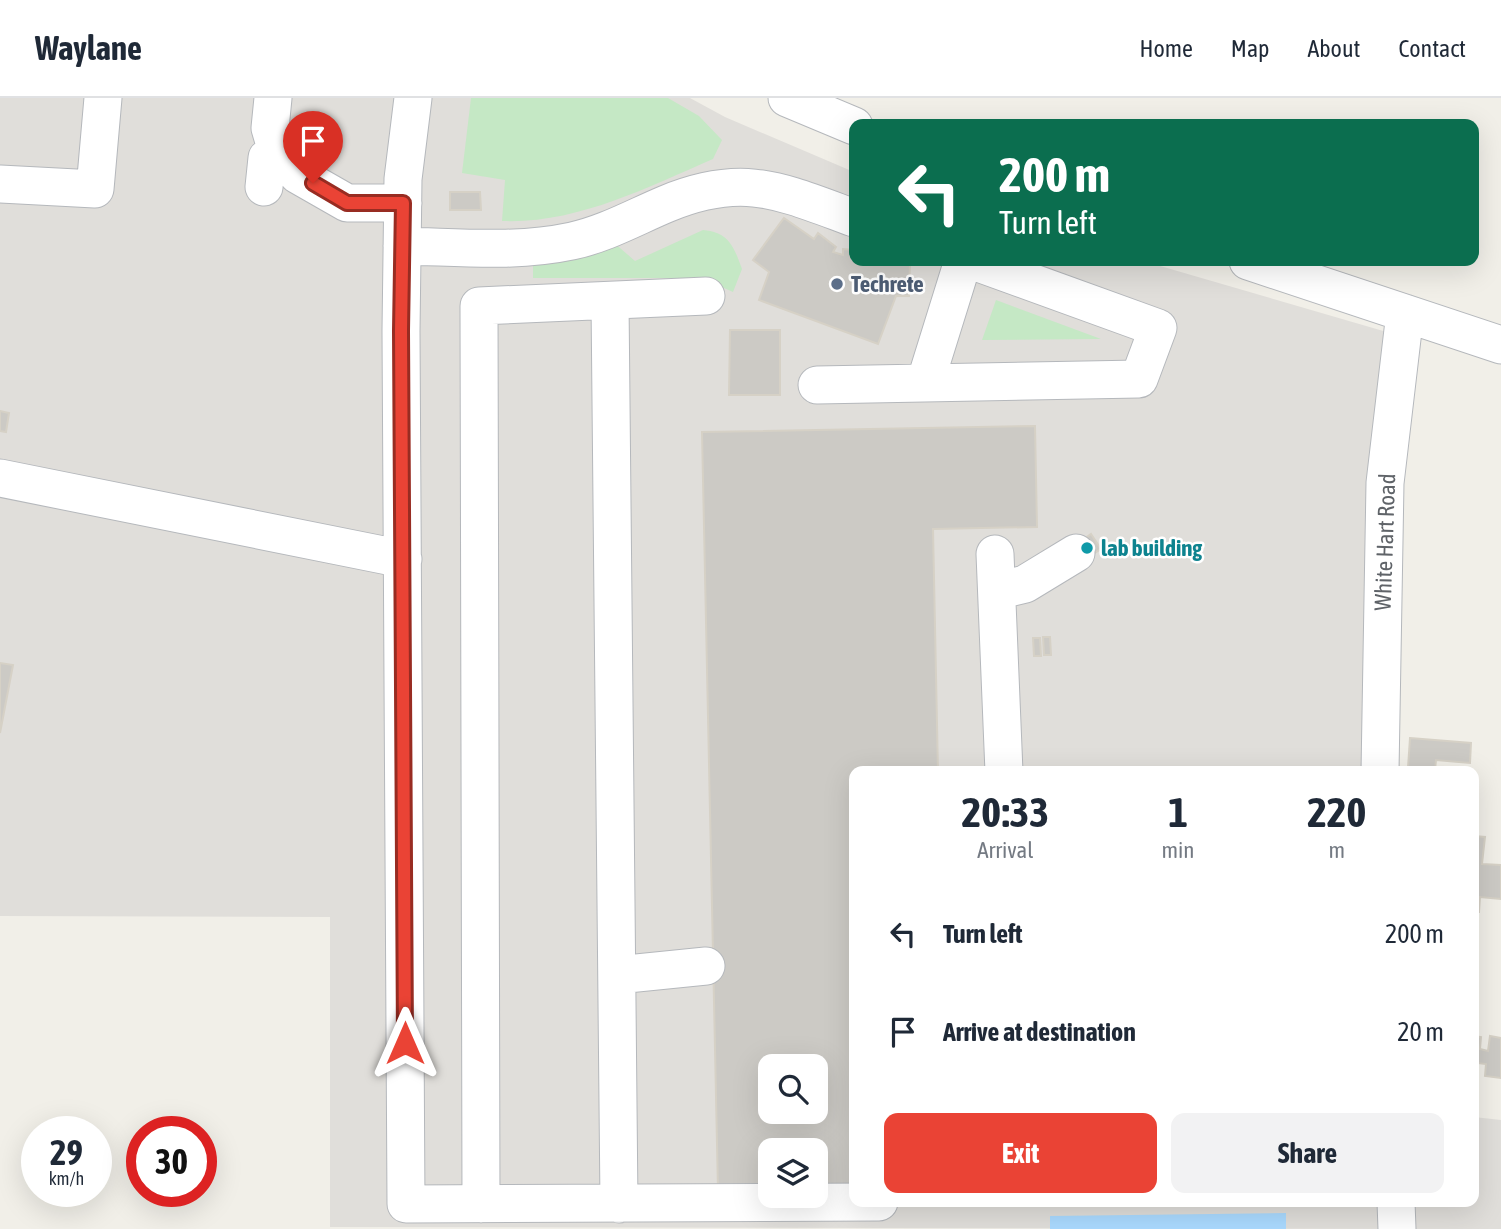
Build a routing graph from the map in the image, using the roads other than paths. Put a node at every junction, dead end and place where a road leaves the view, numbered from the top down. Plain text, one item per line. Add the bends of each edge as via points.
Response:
1 (103, 98) edge
2 (273, 98) edge
3 (413, 98) edge
4 (787, 98) edge
5 (849, 123) edge
6 (277, 152) junction
7 (0, 184) edge
8 (264, 187) dead end
9 (403, 203) junction
10 (849, 216) edge
11 (402, 246) junction
12 (961, 266) edge
13 (987, 266) edge
14 (1263, 266) edge
15 (706, 296) dead end
16 (610, 301) junction
17 (1405, 313) junction
18 (1501, 345) edge
19 (925, 383) junction
20 (817, 385) dead end
21 (0, 478) edge
22 (1076, 553) dead end
23 (995, 554) dead end
24 (403, 559) junction
25 (997, 591) junction
26 (1004, 766) edge
27 (1380, 766) edge
28 (706, 966) dead end
29 (617, 975) junction
30 (849, 1202) edge
31 (481, 1204) junction
32 (619, 1204) junction
33 (1396, 1207) edge
34 (1397, 1229) edge

1 - 7 street via 94,189
2 - 6 street via 270,128
3 - 9 street
4 - 5 street
6 - 8 street via 267,158
6 - 9 street via 298,176 347,203
9 - 11 street
10 - 11 street via 777,190 735,185 708,188 574,241 521,249
11 - 24 street
12 - 19 street
13 - 19 street via 1158,328 1139,379
14 - 17 street
15 - 16 street
16 - 29 street
16 - 31 street via 479,306
17 - 18 street
17 - 27 street, White Hart Road via 1385,483
19 - 20 street
21 - 24 street
22 - 25 street via 1025,584
23 - 25 street
24 - 31 street via 405,1204
25 - 26 street
28 - 29 street
29 - 32 street
30 - 32 street
31 - 32 street
33 - 34 street

